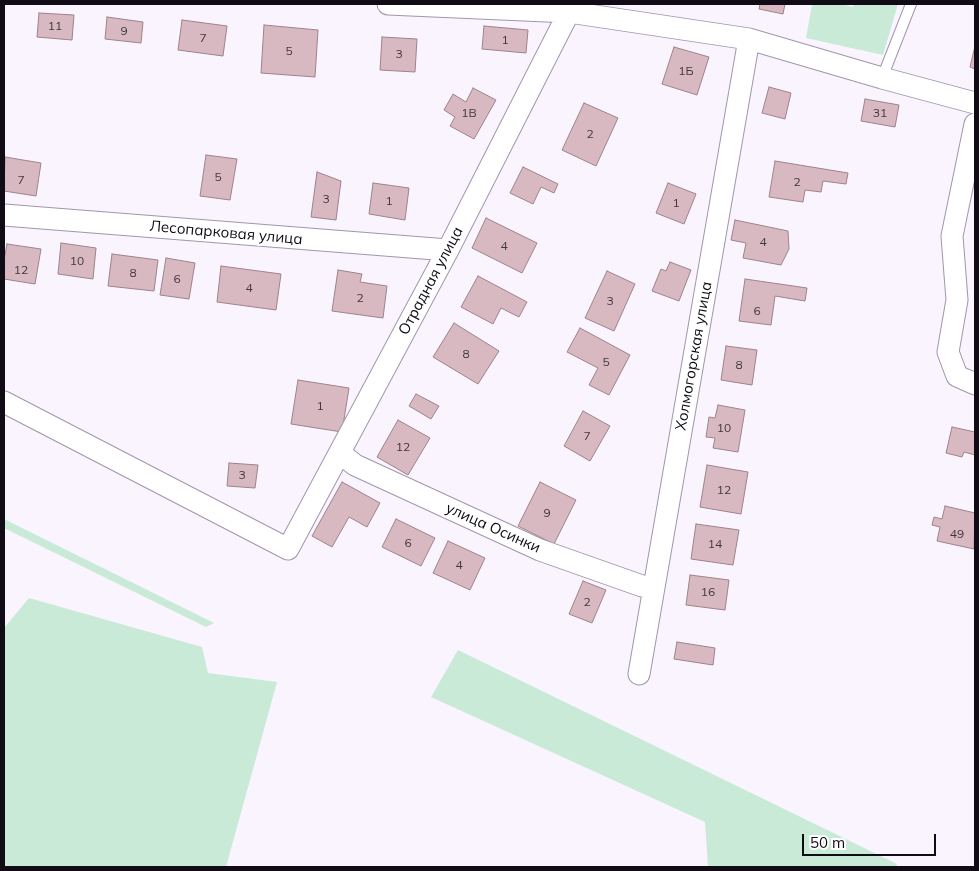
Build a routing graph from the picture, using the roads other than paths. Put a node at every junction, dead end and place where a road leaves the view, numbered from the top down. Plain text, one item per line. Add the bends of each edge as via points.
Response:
1 (388, 4) edge
2 (911, 4) edge
3 (569, 12) junction
4 (750, 39) junction
5 (882, 78) junction
6 (975, 103) edge
7 (975, 124) edge
8 (4, 215) edge
9 (448, 250) junction
10 (975, 384) edge
11 (4, 402) edge
12 (340, 453) junction
13 (654, 587) junction
14 (639, 674) dead end

1 - 3 street
2 - 5 lane
3 - 4 street
3 - 9 street, Отрадная улица
4 - 5 street
4 - 13 street, Холмогорская улица
5 - 6 street
7 - 10 street via 952,236 957,300 948,352 957,376
8 - 9 street, Лесопарковая улица
9 - 12 street, Отрадная улица
11 - 12 street, Отрадная улица via 288,549
12 - 13 street, улица Осинки via 355,465 540,550 642,586
13 - 14 street, Холмогорская улица

